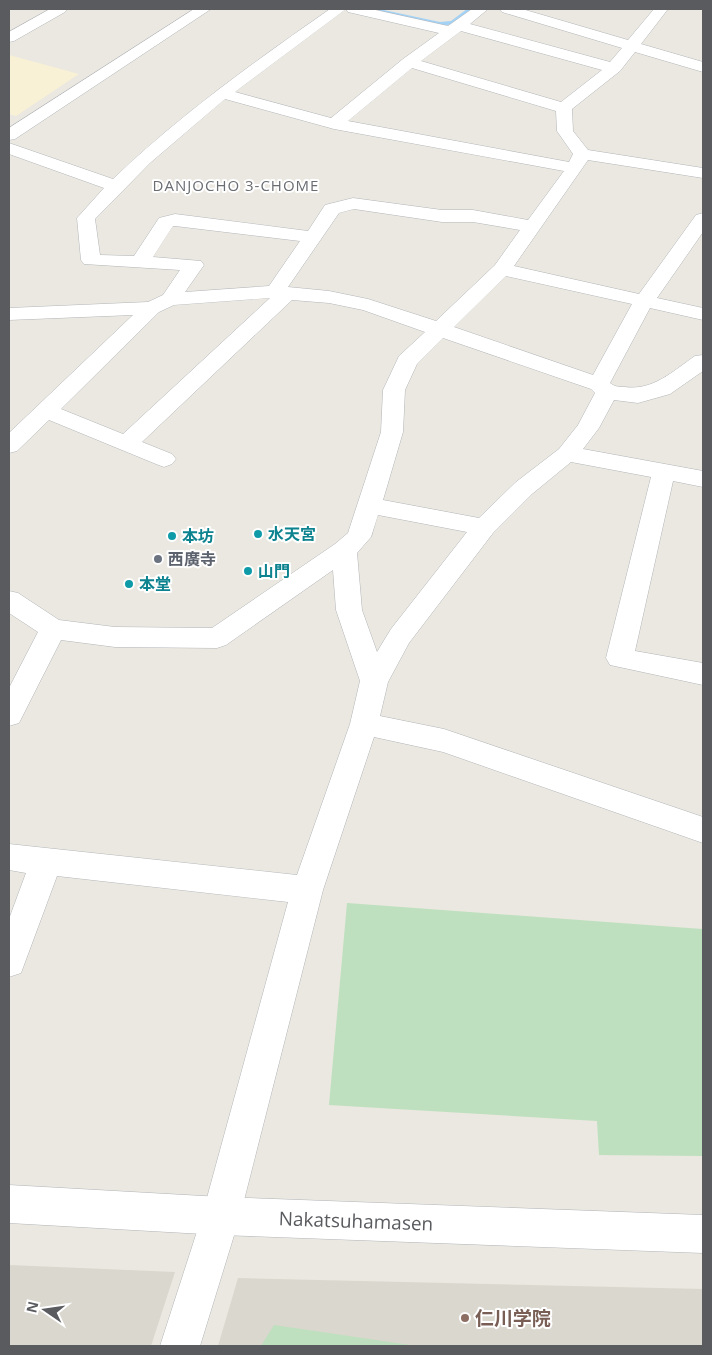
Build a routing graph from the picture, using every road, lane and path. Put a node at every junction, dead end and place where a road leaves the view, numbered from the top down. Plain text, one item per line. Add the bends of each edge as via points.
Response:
1 (60, 9) edge
2 (204, 9) edge
3 (339, 9) edge
4 (353, 9) edge
5 (481, 9) edge
6 (507, 9) edge
7 (661, 9) edge
8 (455, 28) junction
9 (9, 38) edge
10 (632, 46) junction
11 (409, 62) junction
12 (703, 67) edge
13 (614, 68) junction
14 (222, 93) junction
15 (564, 108) junction
16 (334, 124) junction
17 (9, 135) edge
18 (9, 148) edge
19 (579, 161) junction
20 (703, 173) edge
21 (114, 186) junction
22 (703, 219) edge
23 (533, 227) junction
24 (312, 237) junction
25 (141, 261) junction
26 (502, 269) junction
27 (281, 293) junction
28 (644, 301) junction
29 (161, 304) junction
30 (9, 314) edge
31 (703, 314) edge
32 (441, 329) junction
33 (703, 361) edge
34 (603, 388) junction
35 (46, 410) junction
36 (127, 443) junction
37 (9, 446) edge
38 (568, 454) junction
39 (164, 459) dead end
40 (664, 471) junction
41 (703, 478) edge
42 (368, 505) junction
43 (484, 527) junction
44 (344, 550) junction
45 (9, 600) edge
46 (53, 629) junction
47 (703, 674) edge
48 (374, 681) junction
49 (9, 715) edge
50 (364, 724) junction
51 (703, 830) edge
52 (9, 857) edge
53 (46, 862) junction
54 (307, 890) junction
55 (9, 962) edge
56 (9, 1204) edge
57 (221, 1216) junction
58 (703, 1234) edge
59 (180, 1346) edge

1 - 9 street
2 - 17 street
3 - 14 street
4 - 8 street
5 - 8 street
6 - 10 street
7 - 10 street
8 - 11 street
8 - 13 street
10 - 12 street
10 - 13 street
11 - 15 street
11 - 16 street
13 - 15 street
14 - 16 street
14 - 21 street
15 - 19 street via 565,131
16 - 19 street
18 - 21 street
19 - 20 street
19 - 23 street
21 - 25 street via 86,218 91,260
22 - 28 street
23 - 24 street via 473,216 442,216 353,203 332,209
23 - 26 street
24 - 25 street via 175,220 166,222
24 - 27 street
25 - 29 street via 194,266
26 - 28 street
26 - 32 street
27 - 29 street
27 - 32 street via 329,297 368,305
27 - 36 street
28 - 31 street
28 - 34 street
29 - 30 street
29 - 35 street
32 - 34 street
32 - 42 street via 407,361 394,390 392,432
33 - 34 street via 662,389 638,396
34 - 38 street via 588,428
35 - 36 street
35 - 37 street
36 - 39 street
38 - 40 street
38 - 43 street via 524,488
40 - 41 street
40 - 47 street via 620,658
42 - 43 street
42 - 44 street via 359,537
43 - 48 street via 400,636
44 - 46 street via 217,638 115,637
44 - 48 street via 349,610
45 - 46 street
46 - 49 street
48 - 50 street
50 - 51 street via 444,741
50 - 54 street
52 - 53 street
53 - 54 street
53 - 55 street
54 - 57 street
56 - 57 street, Nakatsuhamasen
57 - 58 street, Nakatsuhamasen
57 - 59 street

